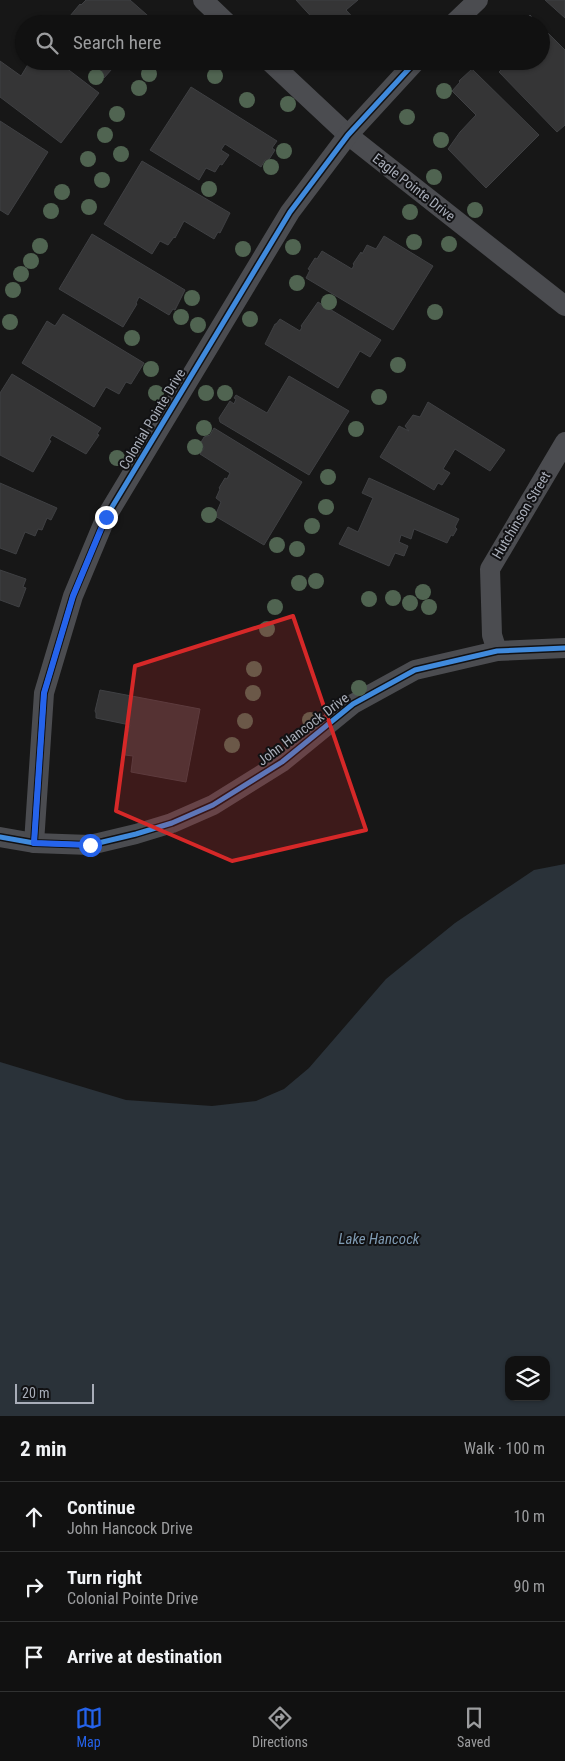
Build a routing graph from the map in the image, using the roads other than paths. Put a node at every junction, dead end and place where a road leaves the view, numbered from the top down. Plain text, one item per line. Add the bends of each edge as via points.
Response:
1 (202, 0) edge
2 (478, 0) edge
3 (218, 15) edge
4 (462, 15) edge
5 (278, 70) edge
6 (408, 70) edge
7 (348, 135) junction
8 (565, 306) edge
9 (565, 442) edge
10 (565, 648) edge
11 (497, 651) junction
12 (0, 838) edge
13 (34, 843) junction

1 - 3 street
2 - 4 street
5 - 7 street, Eagle Pointe Drive
6 - 7 street, Colonial Pointe Drive
7 - 8 street, Eagle Pointe Drive
7 - 13 street, Colonial Pointe Drive via 290,212 106,517 73,596 44,693
9 - 11 street, Hutchinson Street via 490,568 492,635
10 - 11 street, John Hancock Drive
11 - 13 street, John Hancock Drive via 415,670 353,704 282,762 212,805 172,823 90,845
12 - 13 street, John Hancock Drive

